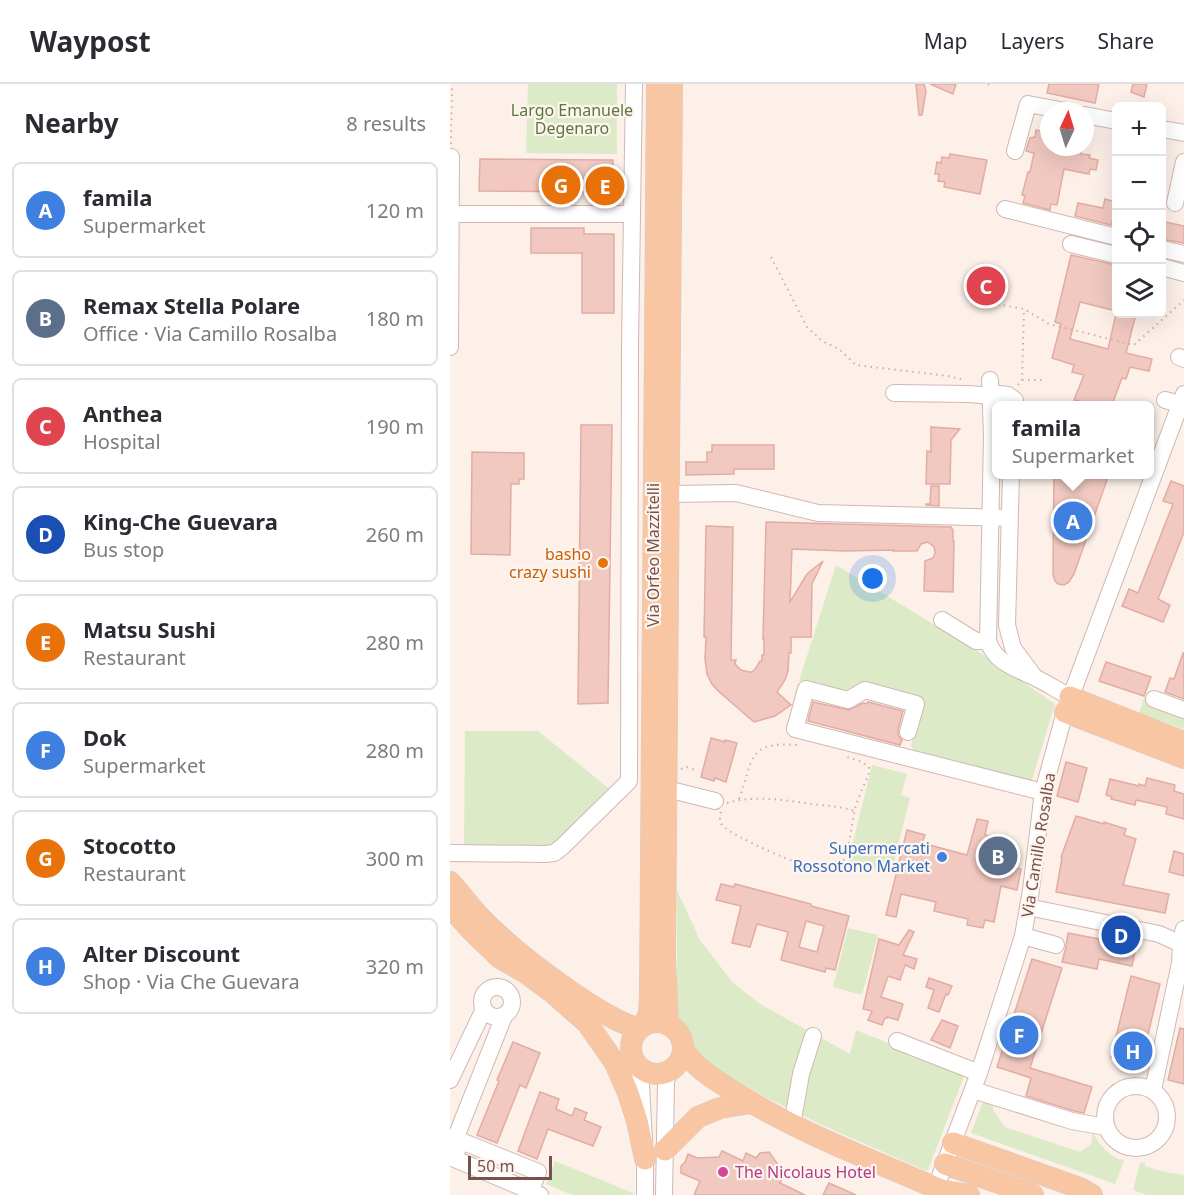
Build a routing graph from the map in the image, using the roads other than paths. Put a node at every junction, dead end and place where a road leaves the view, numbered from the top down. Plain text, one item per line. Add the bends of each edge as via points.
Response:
1 (634, 84) edge
2 (658, 84) edge
3 (668, 84) edge
4 (672, 84) edge
5 (1040, 106) edge
6 (664, 113) junction
7 (1094, 116) edge
8 (1112, 119) edge
9 (1166, 130) edge
10 (1184, 133) edge
11 (1015, 151) dead end
12 (451, 157) edge
13 (1184, 162) edge
14 (1175, 203) dead end
15 (1005, 209) dead end
16 (451, 214) edge
17 (632, 214) junction
18 (1112, 236) edge
19 (1071, 244) dead end
20 (1166, 250) edge
21 (1112, 254) edge
22 (1184, 255) edge
23 (1166, 268) edge
24 (1184, 273) edge
25 (630, 345) junction
26 (655, 345) junction
27 (450, 347) edge
28 (991, 388) junction
29 (894, 393) dead end
30 (1017, 393) edge
31 (1180, 394) edge
32 (992, 404) edge
33 (1154, 466) edge
34 (992, 476) edge
35 (1011, 479) edge
36 (1149, 479) edge
37 (669, 494) junction
38 (661, 517) junction
39 (990, 517) junction
40 (1009, 518) junction
41 (661, 547) junction
42 (989, 586) junction
43 (1007, 587) junction
44 (942, 620) dead end
45 (988, 641) junction
46 (1033, 676) junction
47 (629, 693) junction
48 (652, 694) junction
49 (1154, 699) dead end
50 (1067, 705) junction
51 (1184, 710) edge
52 (908, 732) dead end
53 (1184, 742) edge
54 (1184, 758) edge
55 (667, 789) junction
56 (1043, 792) junction
57 (720, 802) road end
58 (450, 853) edge
59 (450, 882) edge
60 (450, 907) edge
61 (1028, 907) junction
62 (1023, 936) junction
63 (1182, 942) edge
64 (1056, 945) dead end
65 (553, 993) junction
66 (484, 1009) junction
67 (504, 1016) junction
68 (668, 1025) junction
69 (642, 1027) junction
70 (813, 1036) dead end
71 (897, 1041) dead end
72 (456, 1054) edge
73 (635, 1059) junction
74 (675, 1062) junction
75 (979, 1073) junction
76 (450, 1080) edge
77 (973, 1090) junction
78 (1153, 1090) junction
79 (751, 1104) junction
80 (792, 1125) junction
81 (1106, 1127) junction
82 (954, 1143) junction
83 (665, 1150) junction
84 (451, 1156) edge
85 (645, 1159) junction
86 (945, 1164) junction
87 (934, 1191) edge
88 (1078, 1193) edge
89 (533, 1194) edge
90 (645, 1195) edge
91 (664, 1195) edge
92 (969, 1195) edge
93 (1033, 1195) edge

1 - 17 street, Via Orfeo Mazzitelli
2 - 3 main road
2 - 6 main road, Via Orfeo Mazzitelli
4 - 6 main road, Via Orfeo Mazzitelli
5 - 11 street via 1028,104
6 - 26 main road, Via Orfeo Mazzitelli
6 - 37 main road, Via Orfeo Mazzitelli
7 - 8 street
9 - 10 street
12 - 16 street
13 - 14 street
15 - 18 street
16 - 17 street
16 - 27 street
17 - 25 street, Via Orfeo Mazzitelli
19 - 21 street
20 - 22 street
23 - 24 street
25 - 26 street
25 - 47 street, Via Orfeo Mazzitelli
26 - 38 main road, Via Orfeo Mazzitelli
28 - 29 street via 969,394
28 - 30 street via 999,394
28 - 32 street
31 - 33 street, Via Camillo Rosalba
34 - 39 street
35 - 40 street
36 - 50 street, Via Camillo Rosalba
37 - 38 main road, Via Orfeo Mazzitelli
37 - 39 street via 736,493 818,513
38 - 41 main road, Via Orfeo Mazzitelli
39 - 40 street
39 - 42 street
40 - 43 street
41 - 48 main road, Via Orfeo Mazzitelli
41 - 55 main road, Via Orfeo Mazzitelli
42 - 43 street
42 - 45 street
43 - 46 street via 1007,625 1013,648
44 - 45 street via 976,641
45 - 46 street via 999,659
46 - 50 street
47 - 48 street
47 - 58 street, Via Orfeo Mazzitelli via 629,781 562,847 545,854
48 - 69 main road, Via Orfeo Mazzitelli via 650,994 649,1013
49 - 51 street
50 - 53 main road
50 - 54 main road
50 - 56 street, Via Camillo Rosalba
52 - 56 street via 916,704 865,690 848,700 806,689 795,729
55 - 57 street
55 - 68 main road, Via Orfeo Mazzitelli
56 - 61 street, Via Camillo Rosalba
59 - 69 main road via 481,918 531,962 612,1018
60 - 65 main road via 500,958
61 - 62 street, Via Camillo Rosalba
61 - 63 street
62 - 64 street
62 - 75 street, Via Camillo Rosalba
63 - 78 street
65 - 73 main road via 625,1037
65 - 85 main road via 587,1023 615,1063 637,1121
66 - 67 street via 490,1016
66 - 67 street via 483,999 488,991 502,988 512,999 511,1009
66 - 72 street
67 - 84 street
68 - 69 main road via 656,1022
68 - 74 main road via 680,1038
69 - 73 main road via 633,1039
70 - 80 street
71 - 75 street
72 - 76 street
73 - 74 main road via 651,1073 663,1073
73 - 85 street
74 - 79 main road via 690,1060
74 - 83 street via 666,1082
75 - 77 street, Via Camillo Rosalba
77 - 81 street via 1072,1121
77 - 82 street, Via Camillo Rosalba
78 - 81 street via 1130,1086 1117,1092 1108,1102
78 - 81 street via 1161,1097 1168,1114 1157,1141 1131,1148 1113,1139
79 - 80 main road
79 - 83 main road via 720,1108 698,1117
80 - 87 main road
82 - 86 street, Via Camillo Rosalba
82 - 88 main road
83 - 91 street
84 - 89 street
85 - 90 street
86 - 87 street, Via Camillo Rosalba
86 - 93 main road
87 - 92 main road

